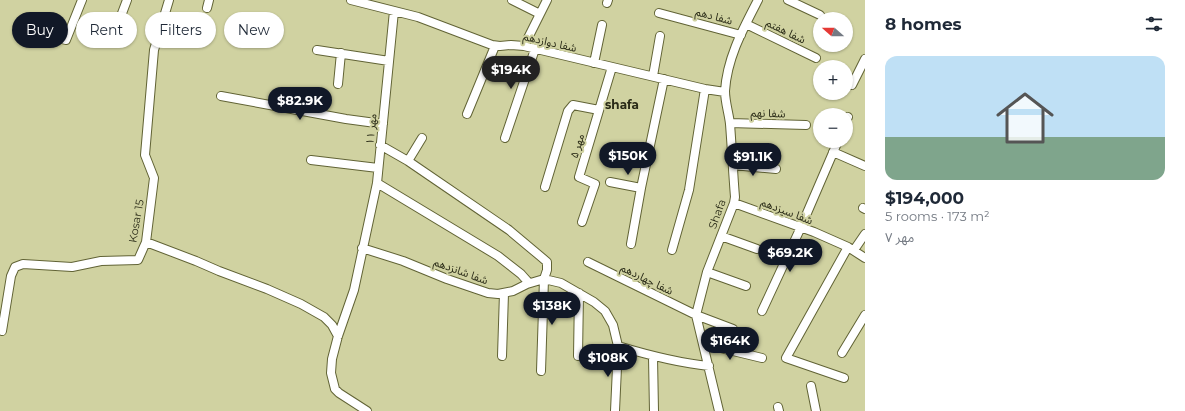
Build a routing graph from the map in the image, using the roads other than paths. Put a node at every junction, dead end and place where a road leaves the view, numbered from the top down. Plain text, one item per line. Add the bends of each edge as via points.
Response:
1 (82, 0) edge
2 (127, 0) edge
3 (169, 0) edge
4 (209, 0) edge
5 (351, 0) edge
6 (512, 0) edge
7 (547, 0) edge
8 (756, 0) edge
9 (788, 0) edge
10 (378, 3) edge
11 (206, 8) dead end
12 (394, 11) junction
13 (122, 12) edge
14 (814, 12) edge
15 (659, 13) dead end
16 (540, 14) junction
17 (746, 24) junction
18 (602, 25) dead end
19 (68, 35) edge
20 (741, 35) junction
21 (660, 36) dead end
22 (495, 46) junction
23 (524, 46) junction
24 (535, 49) junction
25 (317, 50) dead end
26 (340, 53) junction
27 (816, 58) dead end
28 (865, 59) edge
29 (389, 61) junction
30 (594, 63) junction
31 (612, 67) junction
32 (653, 76) junction
33 (664, 79) junction
34 (853, 83) edge
35 (338, 84) dead end
36 (705, 89) junction
37 (725, 92) junction
38 (221, 96) dead end
39 (599, 110) junction
40 (467, 114) dead end
41 (730, 123) junction
42 (383, 124) junction
43 (806, 125) dead end
44 (422, 138) dead end
45 (505, 138) dead end
46 (380, 145) junction
47 (835, 148) edge
48 (833, 152) junction
49 (311, 160) dead end
50 (408, 161) junction
51 (733, 165) junction
52 (865, 166) edge
53 (378, 168) junction
54 (776, 169) dead end
55 (610, 182) dead end
56 (377, 183) junction
57 (545, 187) dead end
58 (641, 188) junction
59 (734, 203) junction
60 (582, 222) dead end
61 (801, 227) junction
62 (865, 234) edge
63 (721, 236) junction
64 (146, 242) junction
65 (631, 244) dead end
66 (362, 248) junction
67 (851, 248) junction
68 (757, 249) dead end
69 (672, 250) dead end
70 (865, 258) edge
71 (588, 262) dead end
72 (707, 272) junction
73 (544, 279) junction
74 (528, 283) junction
75 (746, 286) dead end
76 (504, 293) junction
77 (579, 293) junction
78 (762, 311) dead end
79 (696, 315) junction
80 (865, 315) edge
81 (733, 330) dead end
82 (2, 331) dead end
83 (338, 336) junction
84 (704, 344) junction
85 (618, 346) junction
86 (842, 352) dead end
87 (502, 356) dead end
88 (578, 356) dead end
89 (653, 357) junction
90 (762, 358) dead end
91 (709, 366) junction
92 (540, 371) dead end
93 (844, 378) dead end
94 (811, 386) dead end
95 (367, 411) edge
96 (616, 411) edge
97 (654, 411) edge
98 (719, 411) edge
99 (816, 411) edge

1 - 19 street
2 - 13 street
3 - 64 street, Kosar 15 via 154,50 145,155 154,178
4 - 11 street
5 - 10 street, شفا دوازدهم
6 - 16 street
7 - 16 street
8 - 17 street, Shafa
9 - 14 street
10 - 12 street, شفا دوازدهم
12 - 22 street, شفا دوازدهم via 418,17
12 - 29 street, مهر ۱۱
15 - 20 street, شفا دهم
16 - 23 street
17 - 20 street, Shafa
17 - 27 street, شفا هفتم
18 - 30 street
20 - 37 street, Shafa via 728,72
21 - 32 street
22 - 23 street, شفا دوازدهم
22 - 40 street
23 - 24 street, شفا دوازدهم
24 - 30 street, شفا دوازدهم
24 - 45 street
25 - 26 street
26 - 29 street
26 - 35 street
28 - 34 street
29 - 42 street, مهر ۱۱
30 - 31 street, شفا دوازدهم
31 - 32 street, شفا دوازدهم
31 - 39 street, مهر ۵
32 - 33 street, شفا دوازدهم
33 - 36 street, شفا دوازدهم
33 - 58 street
36 - 37 street, شفا دوازدهم
36 - 69 street via 689,190
37 - 41 street, Shafa
38 - 42 street
39 - 57 street via 573,105 568,111
39 - 60 street, مهر ۵ via 579,177 594,184
41 - 43 street, شفا نهم
41 - 51 street, Shafa
42 - 46 street, مهر ۱۱
44 - 50 street
46 - 50 street
46 - 53 street, مهر ۱۱
47 - 48 street
48 - 52 street
48 - 61 street
49 - 53 street
50 - 73 street via 510,230 547,262
51 - 54 street
51 - 59 street, Shafa
53 - 56 street, مهر ۱۱
55 - 58 street
56 - 66 street, مهر ۱۱
56 - 74 street via 498,256
58 - 65 street
59 - 61 street, شفا سیزدهم
59 - 63 street, Shafa
61 - 67 street, شفا سیزدهم
61 - 78 street
62 - 67 street
63 - 68 street
63 - 72 street, Shafa
64 - 82 street, Kosar 15 via 138,260 100,260 72,268 23,264 15,267 11,276
64 - 83 street via 301,304 324,317
66 - 76 street, شفا شانزدهم via 488,293
66 - 83 street, مهر ۱۱ via 354,290
67 - 70 street, شفا سیزدهم
67 - 93 street via 786,358
71 - 79 street, شفا چهاردهم
72 - 75 street
72 - 79 street, Shafa
73 - 74 street, شفا شانزدهم
73 - 77 street, شفا شانزدهم via 561,283
73 - 92 street
74 - 76 street, شفا شانزدهم
76 - 87 street
77 - 85 street, شفا شانزدهم via 605,311 613,325
77 - 88 street
79 - 81 street, شفا چهاردهم
79 - 84 street, Shafa
80 - 86 street
83 - 95 street, مهر ۱۱ via 331,374 335,389
84 - 90 street
84 - 91 street, Shafa
85 - 89 street
85 - 96 street, شفا شانزدهم
89 - 91 street
89 - 97 street
91 - 98 street, Shafa
94 - 99 street

